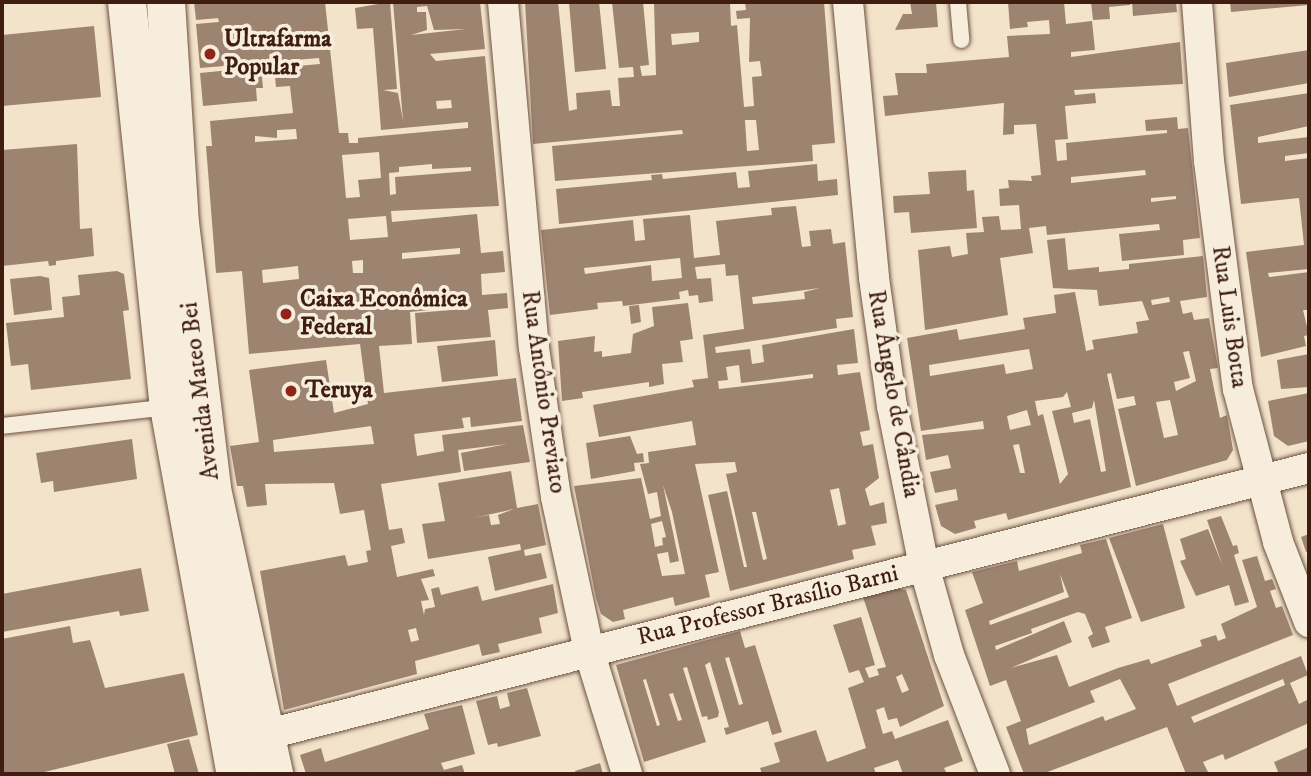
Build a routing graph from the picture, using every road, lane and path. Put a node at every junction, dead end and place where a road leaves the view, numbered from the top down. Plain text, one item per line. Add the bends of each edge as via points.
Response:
1 (127, 2) edge
2 (166, 2) edge
3 (503, 2) edge
4 (848, 2) edge
5 (958, 2) edge
6 (1198, 2) edge
7 (961, 40) dead end
8 (169, 407) junction
9 (2, 426) edge
10 (1309, 468) edge
11 (1259, 481) junction
12 (924, 566) junction
13 (1309, 622) edge
14 (589, 651) junction
15 (242, 751) edge
16 (274, 774) edge
17 (627, 774) edge
18 (995, 774) edge

1 - 8 main road, Avenida Mateo Bei
2 - 15 main road, Avenida Mateo Bei via 180,223
3 - 14 street, Rua Antônio Previato via 534,348 556,497
4 - 12 street, Rua Ângelo de Cândia via 874,278 892,406
5 - 7 lane
6 - 11 street, Rua Luis Botta via 1222,277 1238,388
8 - 9 lane
8 - 15 main road, Avenida Mateo Bei
10 - 11 street, Rua Professor Brasílio Barni
11 - 12 street, Rua Professor Brasílio Barni
11 - 13 street, Rua Luis Botta
12 - 14 street, Rua Professor Brasílio Barni
12 - 18 street, Rua Ângelo de Cândia via 949,655
14 - 15 street, Rua Professor Brasílio Barni
14 - 17 street, Rua Antônio Previato
15 - 16 main road, Avenida Mateo Bei

